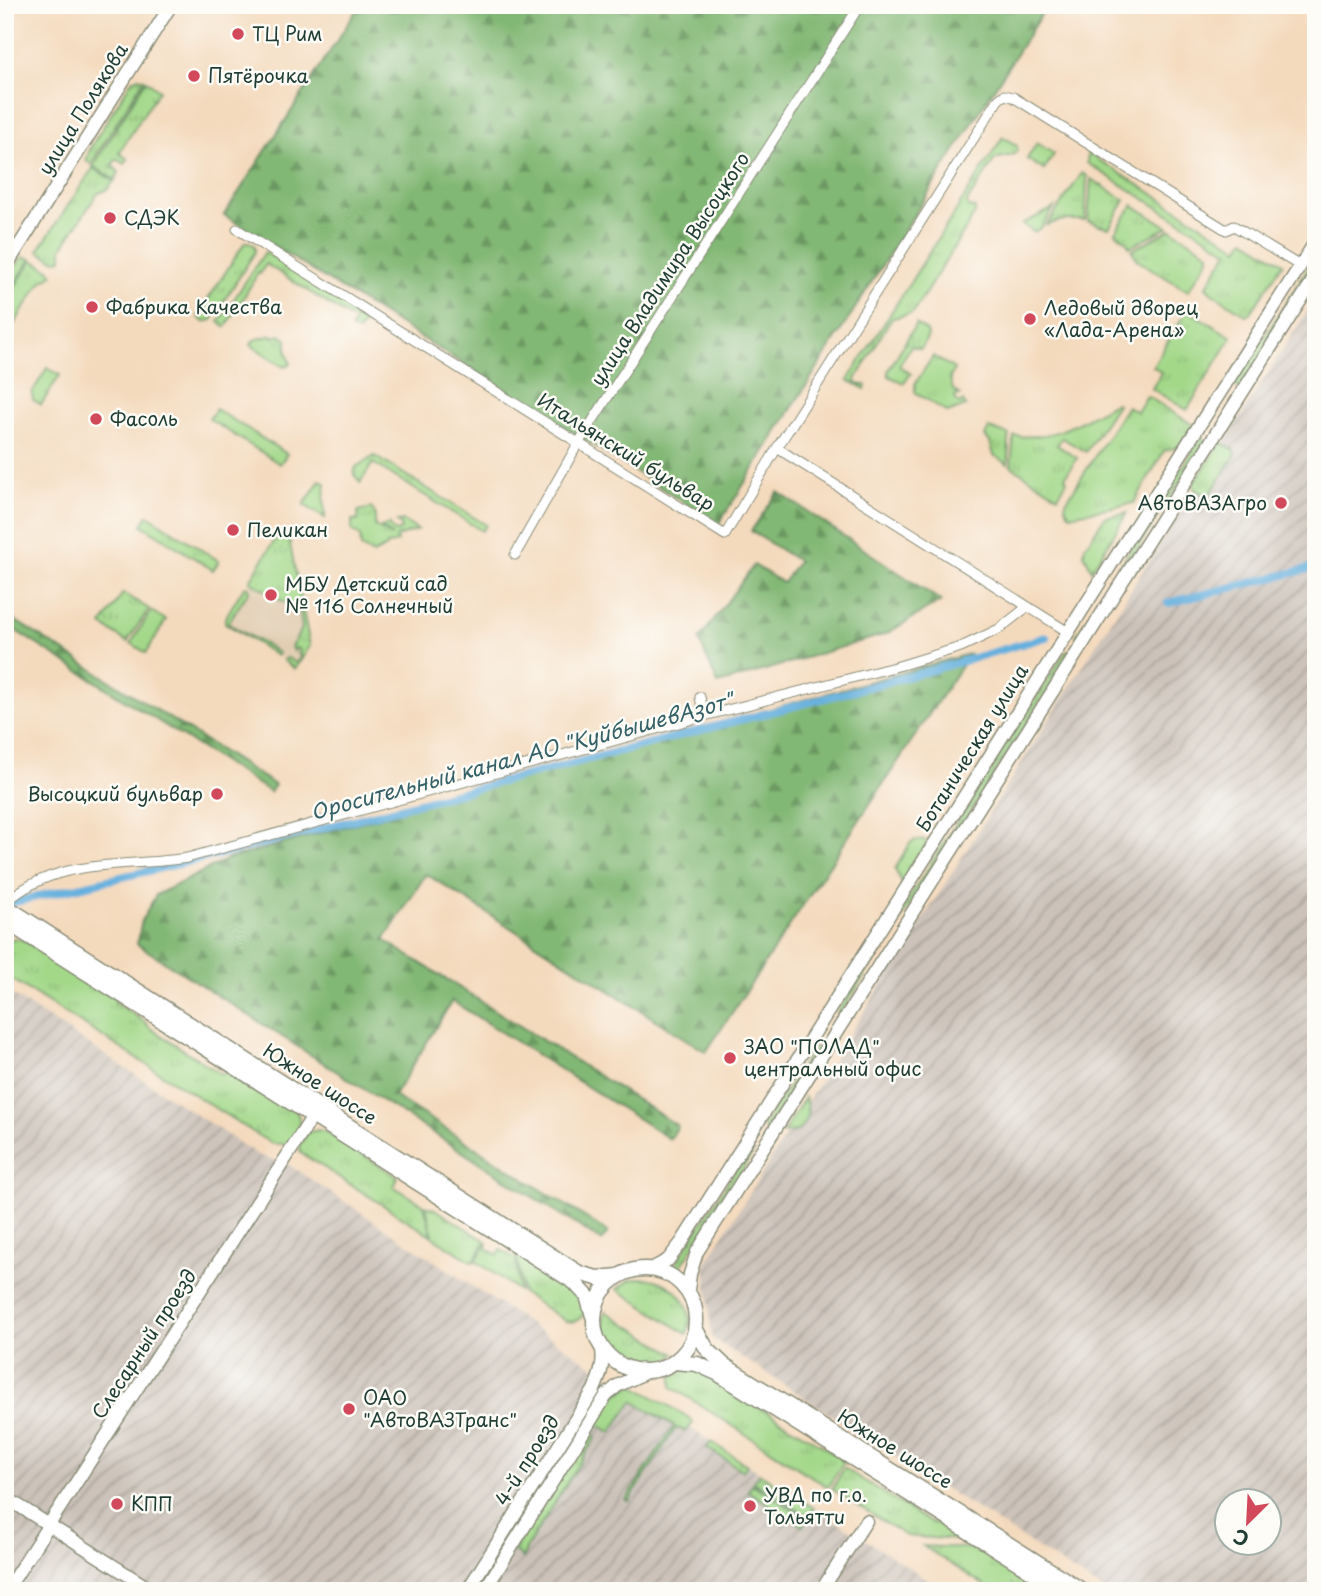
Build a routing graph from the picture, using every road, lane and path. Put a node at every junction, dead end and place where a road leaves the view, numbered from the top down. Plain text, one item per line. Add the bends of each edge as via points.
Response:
1 (171, 5) edge
2 (860, 5) edge
3 (237, 229) dead end
4 (1316, 241) edge
5 (1300, 266) junction
6 (5, 268) edge
7 (1316, 276) edge
8 (1200, 424) junction
9 (1216, 433) junction
10 (579, 442) junction
11 (777, 448) junction
12 (515, 555) dead end
13 (1027, 607) junction
14 (1066, 636) junction
15 (1079, 650) junction
16 (700, 697) dead end
17 (704, 716) junction
18 (5, 905) edge
19 (8, 928) edge
20 (818, 1028) junction
21 (833, 1037) junction
22 (313, 1116) junction
23 (752, 1132) junction
24 (767, 1141) junction
25 (653, 1268) junction
26 (619, 1276) junction
27 (688, 1292) junction
28 (593, 1316) junction
29 (696, 1330) junction
30 (601, 1344) junction
31 (674, 1362) junction
32 (646, 1372) junction
33 (5, 1497) edge
34 (866, 1521) dead end
35 (49, 1525) junction
36 (6, 1591) edge
37 (153, 1591) edge
38 (467, 1591) edge
39 (484, 1591) edge
40 (821, 1591) edge
41 (1063, 1591) edge
42 (1083, 1591) edge

1 - 6 main road, улица Полякова
2 - 10 street, улица Владимира Высоцкого
3 - 10 street, Итальянский бульвар
4 - 5 main road, Ботаническая улица
5 - 8 main road, Ботаническая улица
5 - 11 street via 1234,226 1226,230 1004,95
7 - 9 main road, Ботаническая улица
8 - 9 main road
8 - 14 main road, Ботаническая улица
9 - 15 main road, Ботаническая улица
10 - 11 street, Итальянский бульвар via 725,535
10 - 12 street, улица Владимира Высоцкого
11 - 13 street
13 - 14 street
13 - 17 street via 999,629 961,647
14 - 15 main road
14 - 20 main road, Ботаническая улица
15 - 21 main road, Ботаническая улица
16 - 17 street
17 - 18 street via 187,858 112,862 67,871 29,884
18 - 26 main road, Южное шоссе via 579,1273 597,1278
19 - 22 main road, Южное шоссе
20 - 21 main road
20 - 23 main road, Ботаническая улица
21 - 24 main road, Ботаническая улица
22 - 28 main road, Южное шоссе via 574,1282 587,1296
22 - 35 main road, Слесарный проезд
23 - 24 main road
23 - 25 main road, Ботаническая улица via 682,1242 668,1260
24 - 27 main road, Ботаническая улица via 697,1252
25 - 26 main road
25 - 27 main road via 674,1277
26 - 28 main road via 601,1293
27 - 29 main road
28 - 30 main road
29 - 31 main road
29 - 42 main road, Южное шоссе via 707,1349 724,1364
30 - 32 main road via 617,1363
30 - 38 main road, 4-й проезд via 602,1369 594,1390
31 - 32 main road
31 - 41 main road, Южное шоссе via 697,1364 717,1373
32 - 39 main road, 4-й проезд via 606,1396
33 - 35 main road
34 - 40 main road
35 - 36 main road, Слесарный проезд
35 - 37 main road

